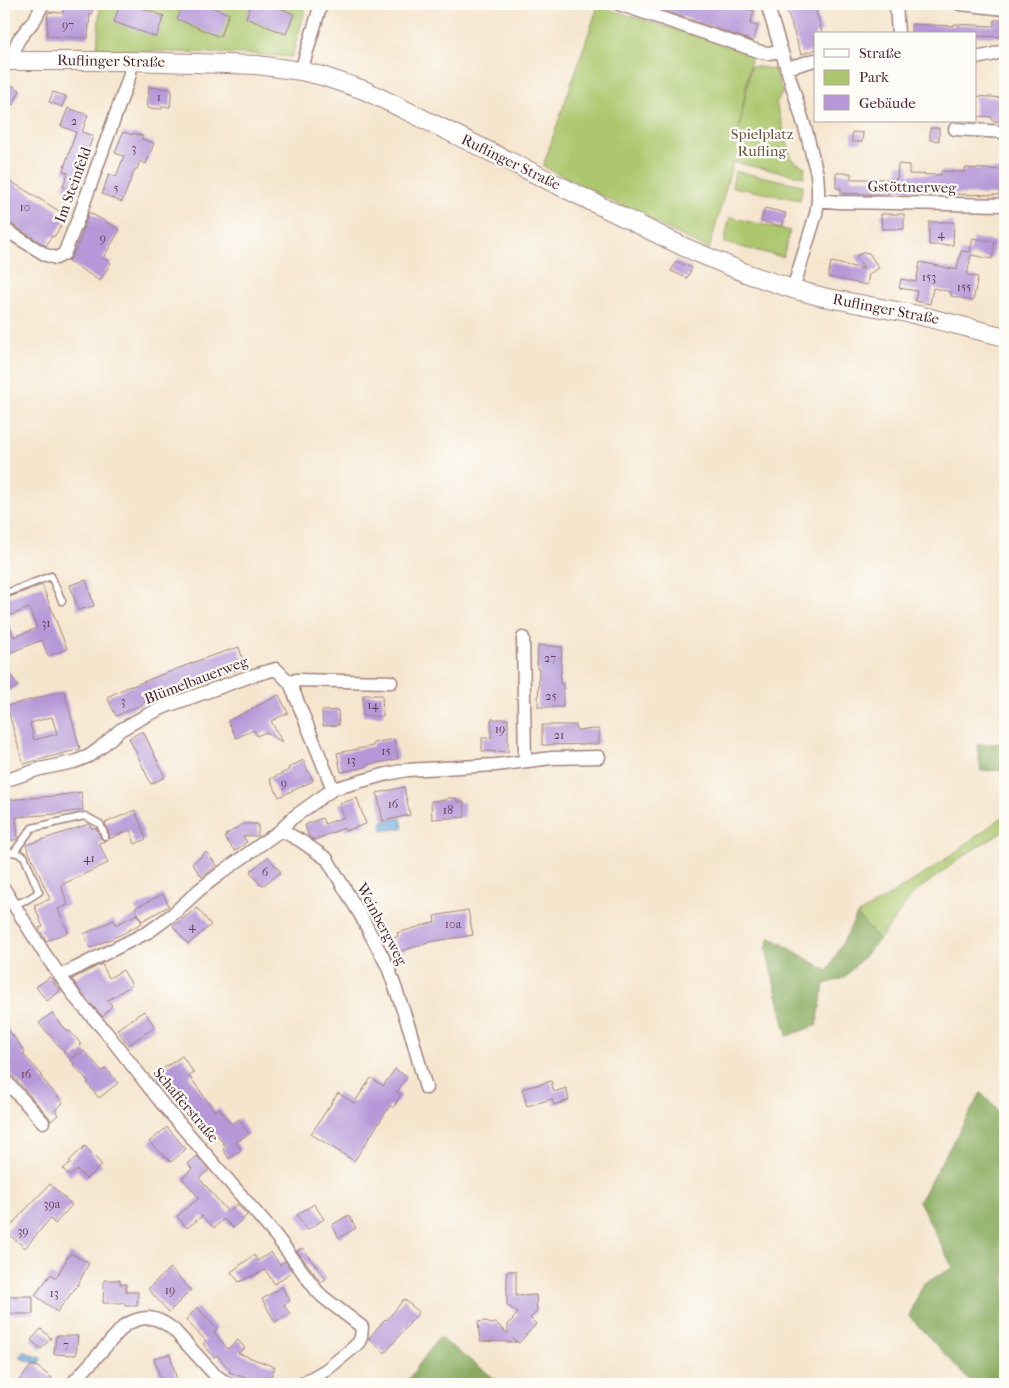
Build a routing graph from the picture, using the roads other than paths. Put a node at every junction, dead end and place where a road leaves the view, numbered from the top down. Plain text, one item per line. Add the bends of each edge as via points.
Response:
1 (321, 4) edge
2 (619, 4) edge
3 (767, 4) edge
4 (896, 4) edge
5 (960, 4) edge
6 (40, 5) edge
7 (1005, 9) edge
8 (898, 32) edge
9 (1005, 50) edge
10 (781, 51) junction
11 (976, 58) edge
12 (814, 60) edge
13 (9, 61) edge
14 (130, 61) junction
15 (786, 68) junction
16 (300, 71) junction
17 (955, 129) dead end
18 (1005, 132) edge
19 (818, 200) junction
20 (1005, 205) edge
21 (4, 229) edge
22 (793, 289) junction
23 (1005, 337) edge
24 (4, 594) edge
25 (62, 601) dead end
26 (523, 638) dead end
27 (391, 682) dead end
28 (290, 683) junction
29 (599, 757) dead end
30 (525, 761) junction
31 (4, 780) edge
32 (333, 789) junction
33 (281, 830) junction
34 (104, 836) dead end
35 (4, 852) edge
36 (14, 852) junction
37 (4, 889) edge
38 (14, 905) junction
39 (60, 976) junction
40 (4, 1079) edge
41 (426, 1088) dead end
42 (43, 1122) dead end
43 (72, 1384) edge
44 (228, 1384) edge
45 (302, 1384) edge

1 - 16 street
2 - 10 street via 761,52
3 - 10 street
4 - 8 street
5 - 7 street
6 - 13 street
9 - 11 street
10 - 15 street
12 - 15 street
13 - 14 street, Ruflinger Straße
14 - 16 street, Ruflinger Straße via 248,64
14 - 21 street, Im Steinfeld via 127,83 64,254 56,258 46,255
15 - 19 street via 817,174
16 - 22 street, Ruflinger Straße via 364,90 698,254
17 - 18 street
19 - 20 street, Gstöttnerweg
19 - 22 street
22 - 23 street, Ruflinger Straße
24 - 25 lane via 51,576
26 - 30 street
27 - 28 street via 296,680
28 - 31 street, Blümelbauerweg via 276,669 251,676 148,715 74,762
28 - 32 street
29 - 30 street
30 - 32 street via 407,770
32 - 33 street via 290,819
33 - 39 street via 199,890 150,931
33 - 41 street, Weinbergweg via 327,860 361,916 388,967
34 - 36 lane via 100,824 85,816 32,828
35 - 36 lane
36 - 38 lane via 24,856 39,892
37 - 38 street, Schafferstraße
38 - 39 street, Schafferstraße
39 - 45 street, Schafferstraße via 160,1101 276,1236 317,1291 362,1327 359,1342 353,1348
40 - 42 street
43 - 44 street via 125,1325 153,1318 174,1330 215,1375

